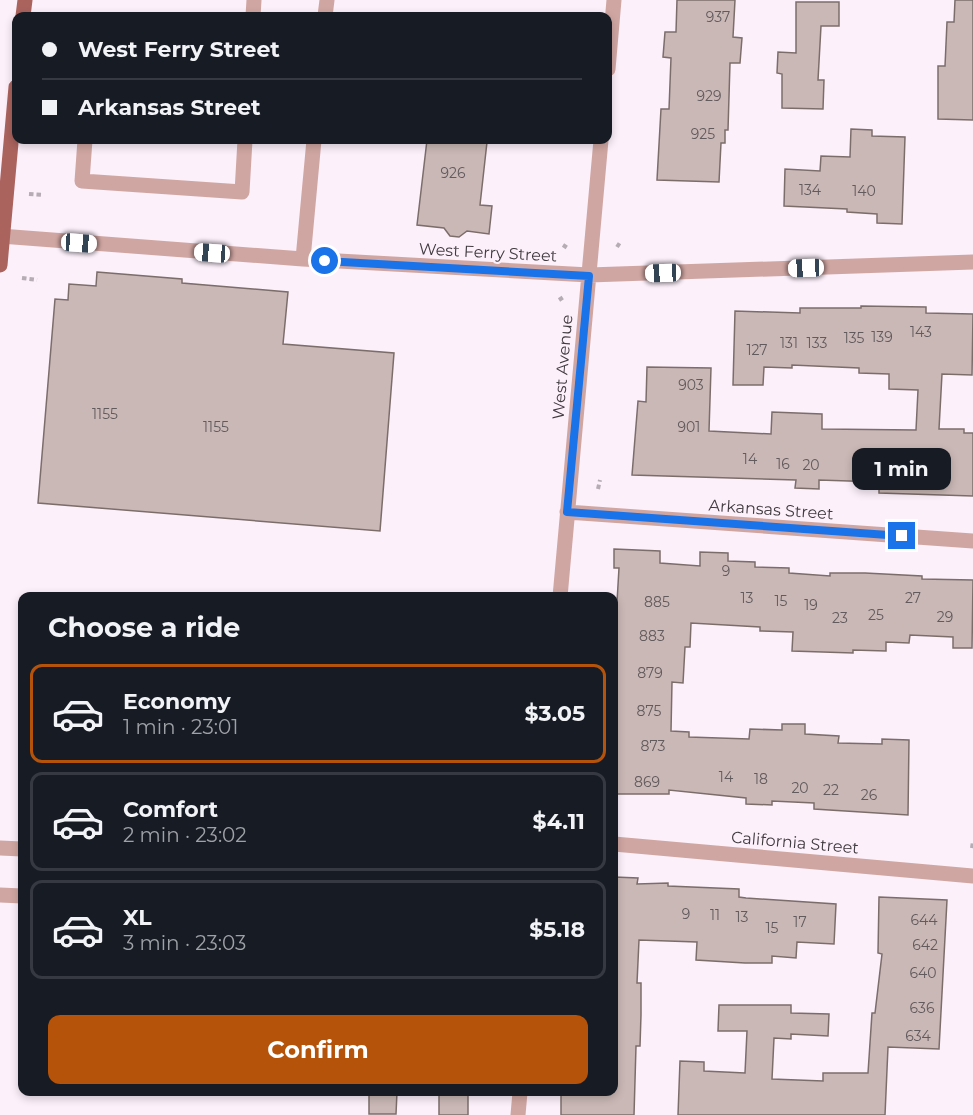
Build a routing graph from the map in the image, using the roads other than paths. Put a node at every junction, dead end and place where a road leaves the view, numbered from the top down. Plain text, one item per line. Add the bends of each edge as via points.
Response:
1 (614, 0) edge
2 (612, 23) edge
3 (12, 127) edge
4 (85, 144) edge
5 (245, 144) edge
6 (314, 144) edge
7 (601, 144) edge
8 (1, 236) edge
9 (303, 259) junction
10 (973, 262) edge
11 (0, 265) edge
12 (589, 276) junction
13 (567, 512) junction
14 (973, 541) edge
15 (560, 592) edge
16 (618, 844) edge
17 (0, 848) edge
18 (18, 849) edge
19 (973, 876) edge
20 (0, 895) edge
21 (18, 896) edge
22 (520, 1096) edge
23 (518, 1115) edge

1 - 2 street
3 - 8 main road
4 - 5 street via 82,181 242,192
6 - 9 street
7 - 12 street, West Avenue
8 - 9 street, West Ferry Street
8 - 11 main road
9 - 12 street, West Ferry Street
10 - 12 street, West Ferry Street
12 - 13 street, West Avenue
13 - 14 street, Arkansas Street
13 - 15 street, West Avenue
16 - 19 street, California Street
17 - 18 street
20 - 21 street
22 - 23 street

